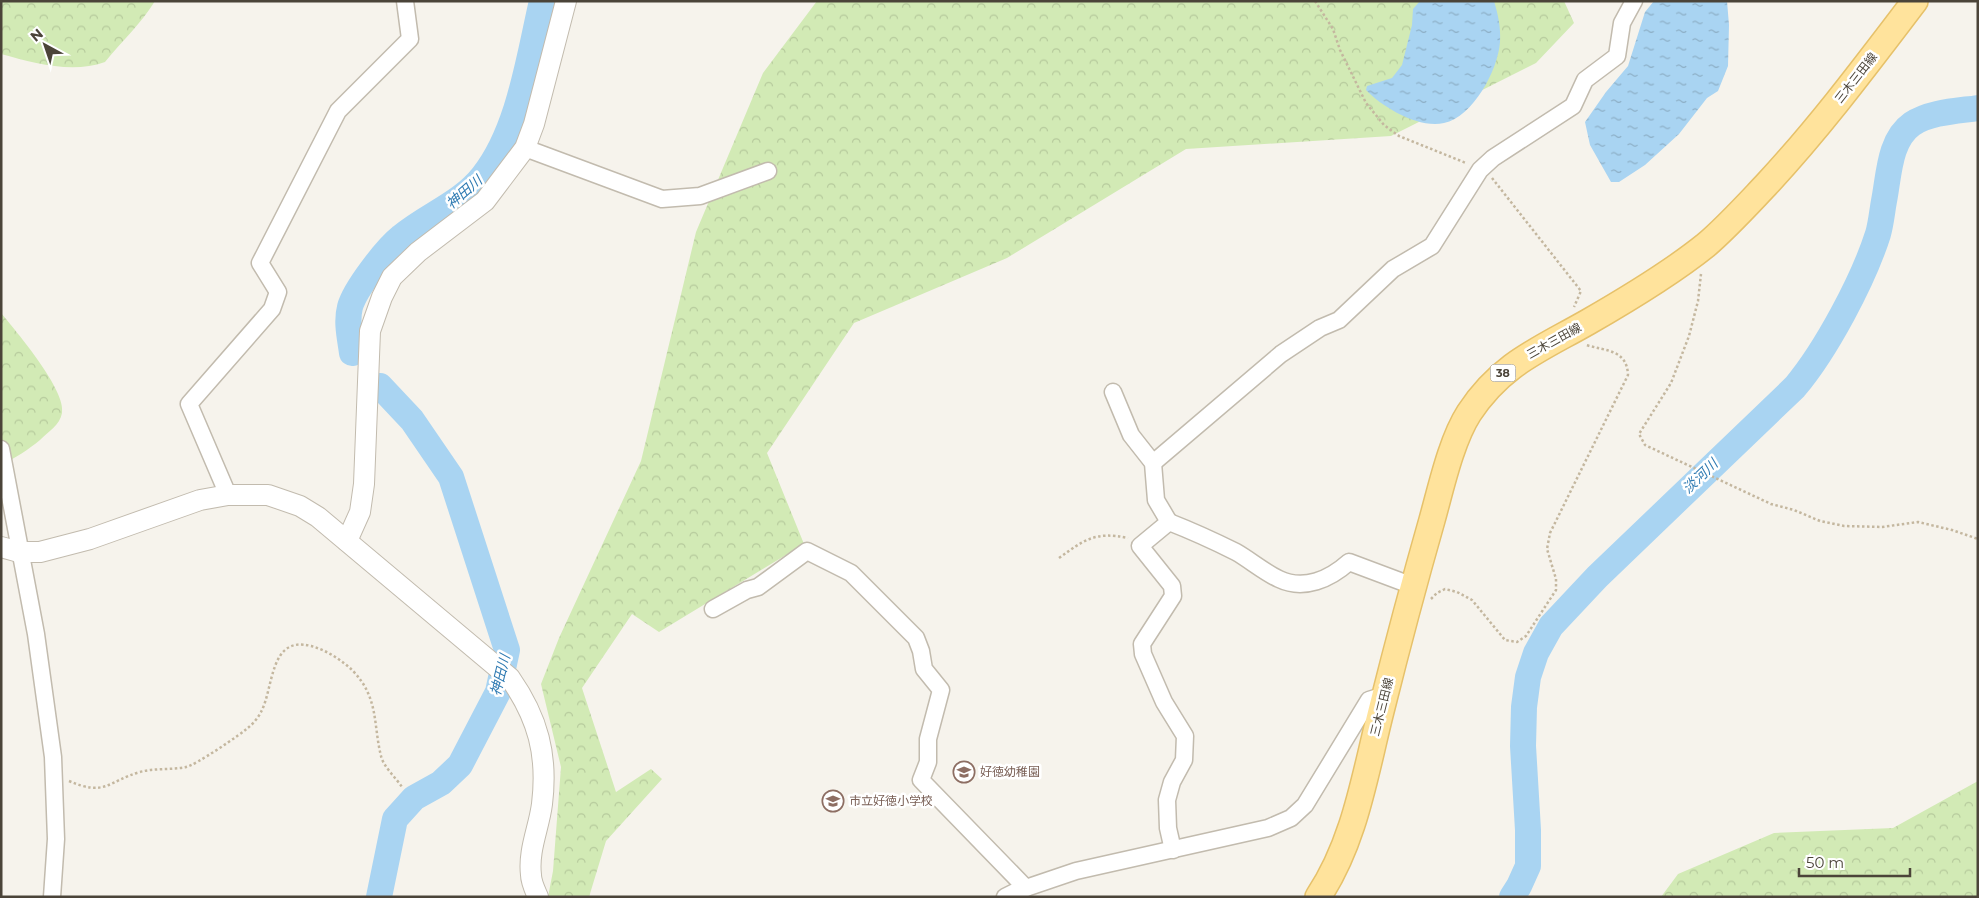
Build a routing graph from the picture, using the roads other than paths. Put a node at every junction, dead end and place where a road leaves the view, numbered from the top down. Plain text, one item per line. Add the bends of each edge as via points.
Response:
1 (405, 1) edge
2 (566, 1) edge
3 (1634, 1) edge
4 (1916, 1) edge
5 (525, 148) junction
6 (768, 171) dead end
7 (1113, 392) dead end
8 (1, 449) edge
9 (1153, 463) junction
10 (228, 495) junction
11 (1169, 522) junction
12 (347, 541) junction
13 (10, 550) edge
14 (1422, 593) junction
15 (713, 609) dead end
16 (1385, 695) junction
17 (1174, 850) junction
18 (1026, 888) junction
19 (52, 897) edge
20 (538, 897) edge
21 (1005, 897) edge
22 (1318, 897) edge

1 - 10 street via 410,39 338,111 260,263 278,292 272,309 189,404
2 - 5 street
3 - 9 street via 1622,22 1617,56 1585,80 1573,106 1493,158 1480,170 1432,246 1393,269 1339,320 1320,328 1281,354
4 - 14 main road, 三木三田線 / 38 via 1790,159 1705,245 1627,300 1512,365 1486,390 1467,416 1442,482
5 - 6 street via 662,199 700,196
5 - 12 street via 485,201 418,252 392,277 382,297 370,331 360,512
7 - 9 street via 1131,435
8 - 13 street
9 - 11 street via 1156,500
10 - 12 street via 268,495 300,506
10 - 13 street via 200,500 90,539 40,552
11 - 14 street via 1213,540 1280,580 1298,584 1316,582 1336,573 1349,562
11 - 17 street via 1140,546 1172,586 1173,596 1142,644 1142,654 1164,702 1185,736 1184,760 1167,800 1168,828
12 - 20 street via 492,662 510,678 524,698 537,726 543,757 542,804 530,876
13 - 19 street via 36,634 53,756 56,840
14 - 16 main road, 三木三田線 / 38
15 - 18 street via 758,587 807,551 851,573 916,638 922,650 924,669 941,690 928,739 928,762 921,780
16 - 17 street via 1369,700 1305,805 1291,818 1268,828
16 - 22 main road, 三木三田線 / 38 via 1354,821 1340,860
17 - 18 street via 1076,870
18 - 21 street

